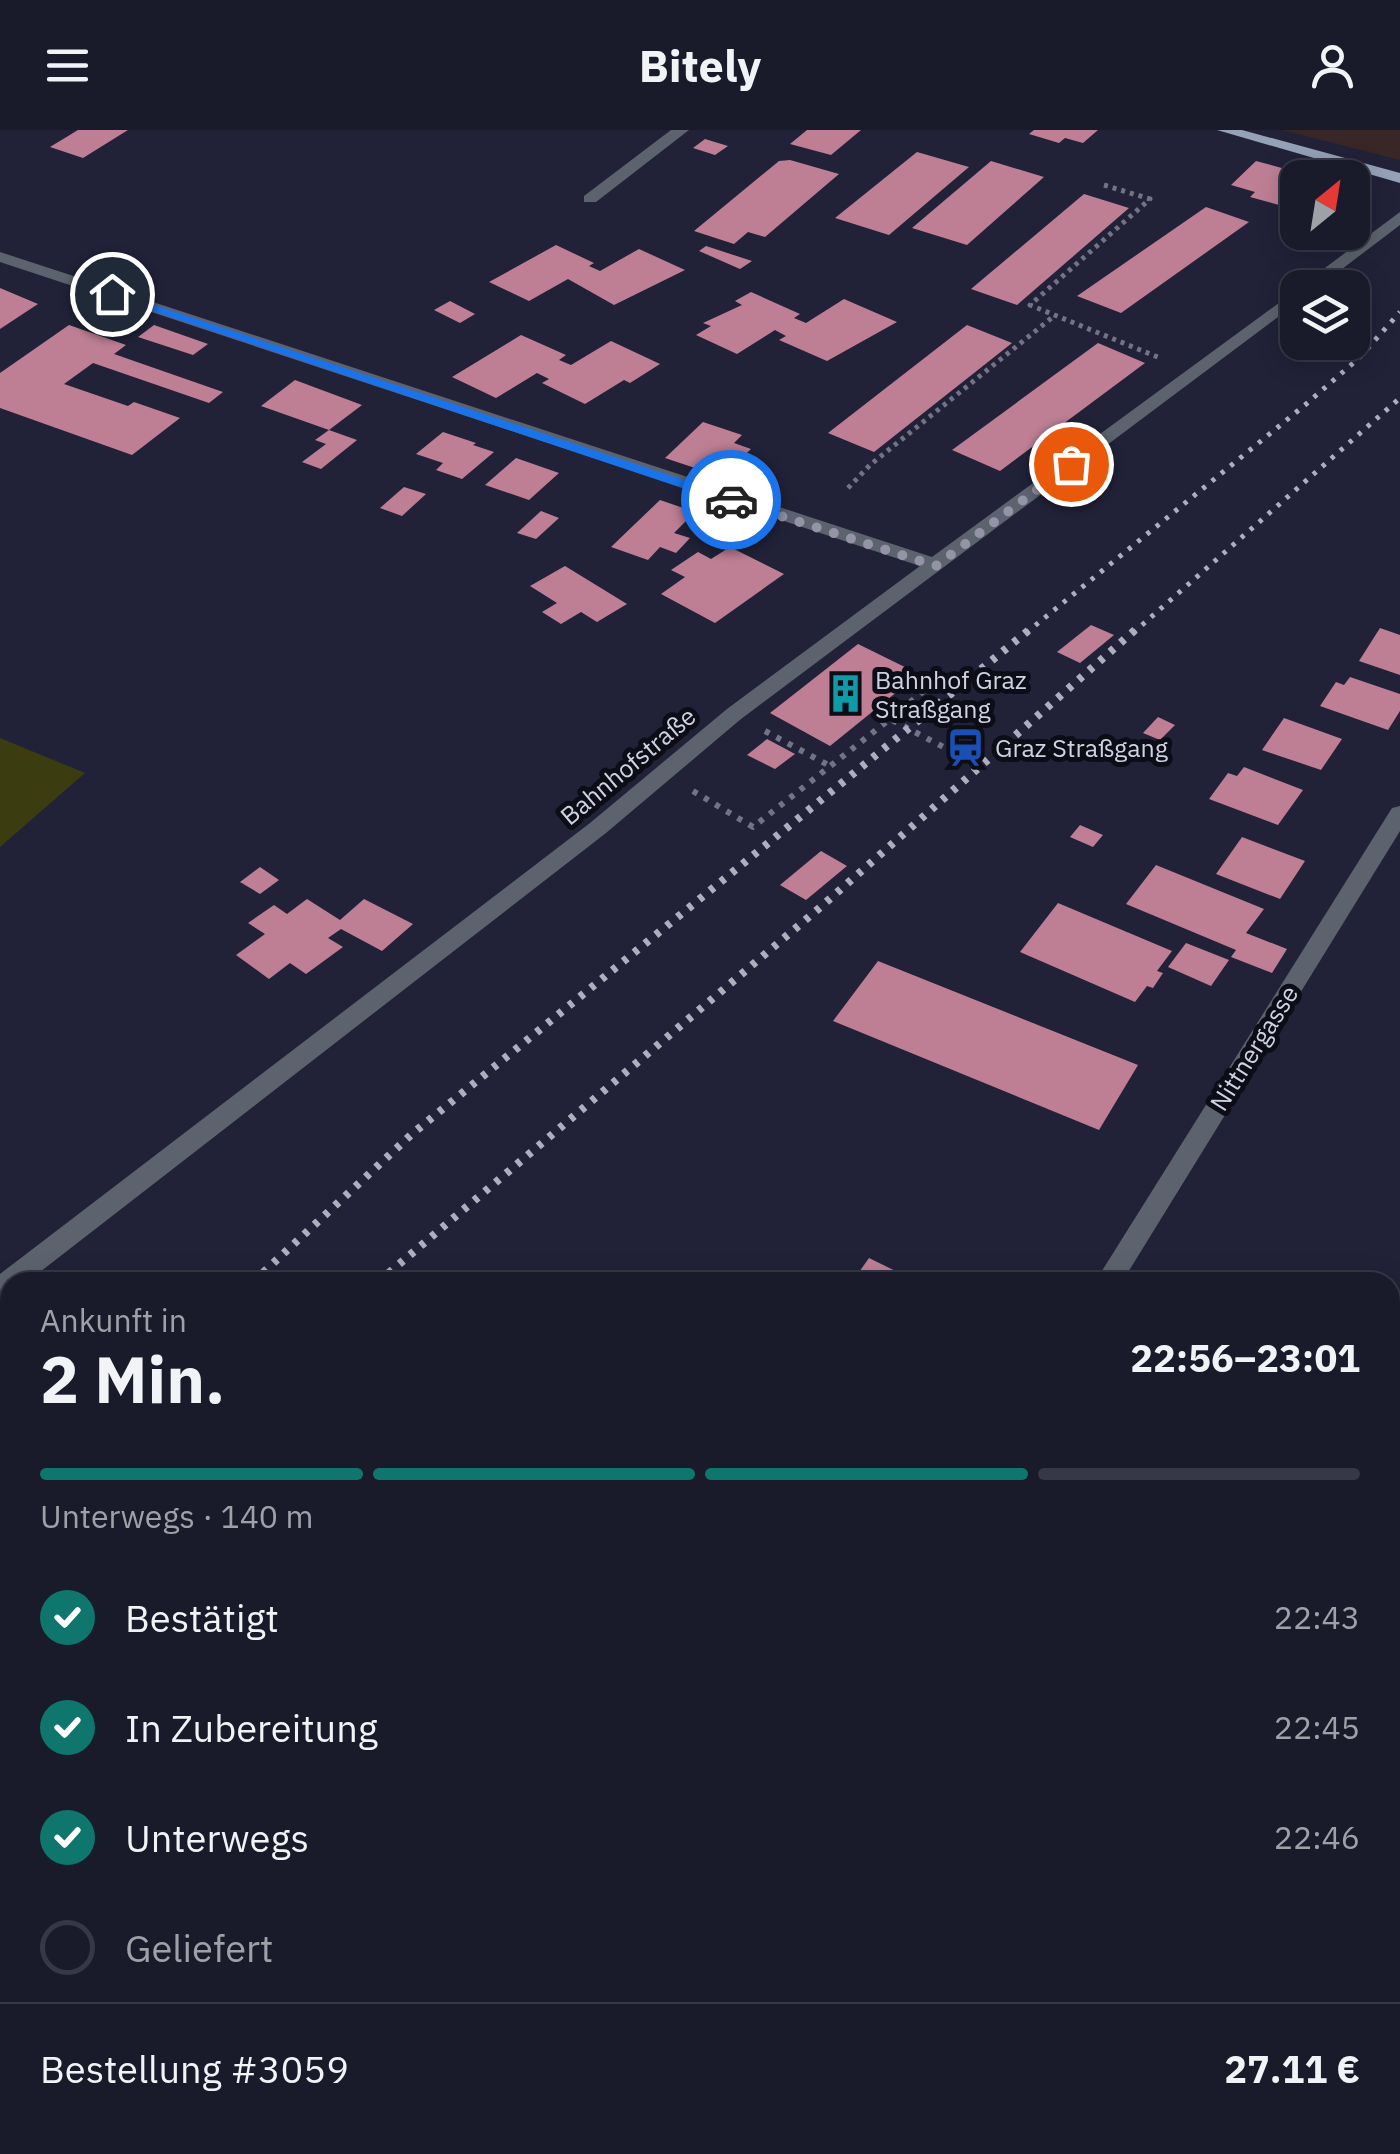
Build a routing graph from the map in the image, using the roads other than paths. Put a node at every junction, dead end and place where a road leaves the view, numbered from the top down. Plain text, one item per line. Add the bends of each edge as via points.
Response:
1 (681, 130) edge
2 (1225, 130) edge
3 (1400, 178) edge
4 (590, 200) dead end
5 (1400, 217) edge
6 (0, 257) edge
7 (1330, 270) edge
8 (1280, 308) edge
9 (936, 566) junction
10 (1400, 813) edge
11 (23, 1272) edge
12 (1114, 1272) edge

1 - 4 street
2 - 3 main road
5 - 7 street
6 - 9 street
8 - 9 street, Bahnhofstraße
9 - 11 street, Bahnhofstraße via 734,714 598,828
10 - 12 street, Nittnergasse

